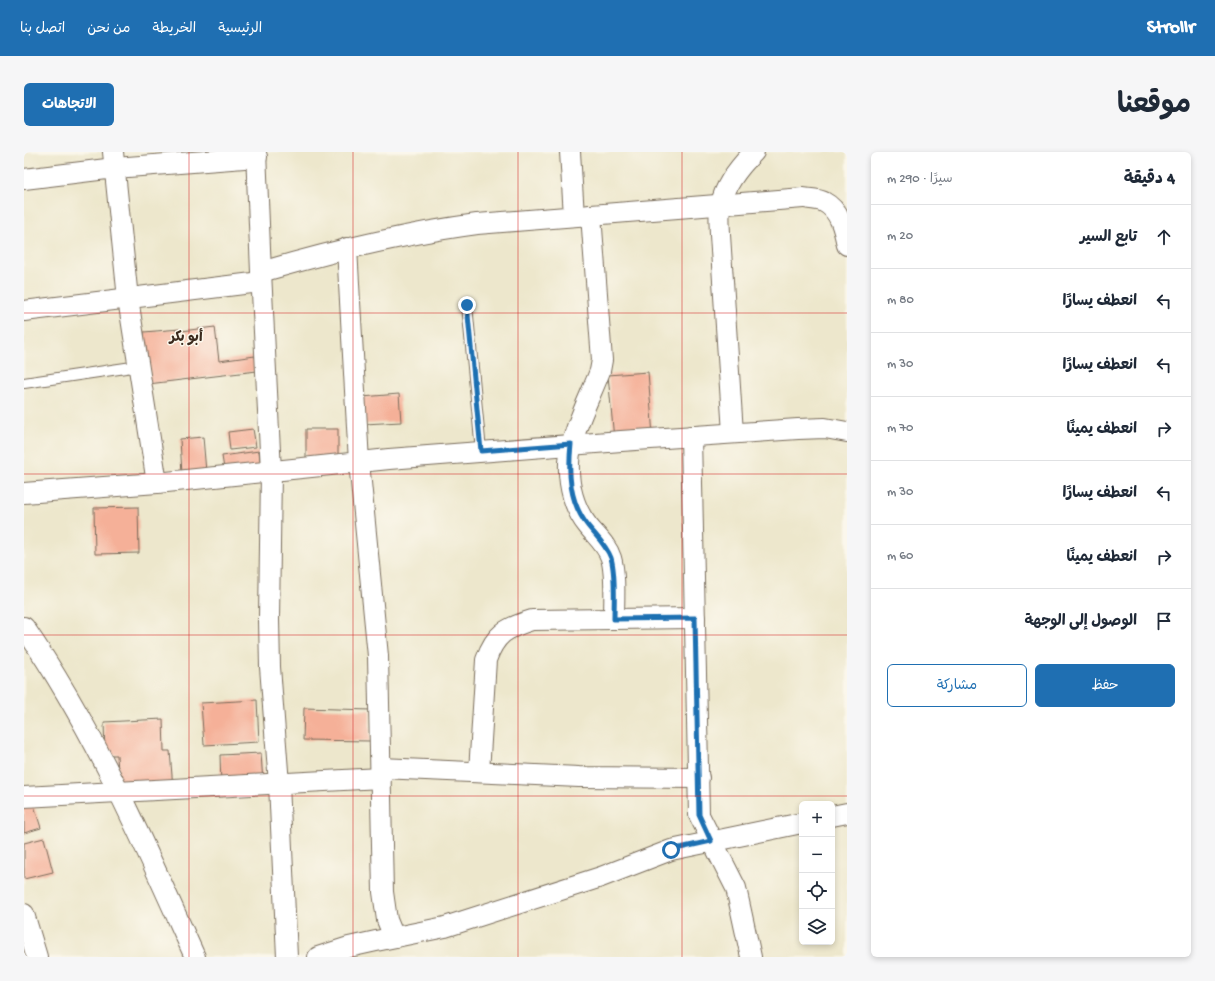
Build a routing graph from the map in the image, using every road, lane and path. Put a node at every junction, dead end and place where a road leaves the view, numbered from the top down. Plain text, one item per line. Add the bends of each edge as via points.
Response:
1 (570, 152) edge
2 (754, 152) edge
3 (256, 155) edge
4 (114, 160) edge
5 (24, 179) edge
6 (720, 204) junction
7 (582, 215) junction
8 (847, 245) edge
9 (348, 248) junction
10 (261, 277) junction
11 (128, 299) junction
12 (467, 305) dead end
13 (24, 311) edge
14 (139, 366) junction
15 (24, 383) edge
16 (847, 432) edge
17 (733, 433) junction
18 (691, 436) junction
19 (571, 444) junction
20 (481, 451) junction
21 (359, 462) junction
22 (271, 471) junction
23 (157, 483) junction
24 (24, 493) edge
25 (695, 618) junction
26 (614, 619) junction
27 (24, 627) edge
28 (479, 772) junction
29 (381, 773) junction
30 (699, 778) junction
31 (279, 784) junction
32 (119, 792) junction
33 (24, 797) edge
34 (847, 813) edge
35 (835, 815) edge
36 (799, 824) edge
37 (711, 841) junction
38 (24, 914) edge
39 (394, 937) junction
40 (37, 957) edge
41 (196, 957) edge
42 (287, 957) edge
43 (318, 957) edge
44 (751, 957) edge

1 - 7 street
2 - 6 street via 731,180
3 - 4 street
3 - 10 street
4 - 5 street
4 - 11 street
6 - 7 street
6 - 8 street via 803,198 824,201 833,209 843,227
6 - 17 street
7 - 9 street via 448,228
7 - 19 street via 602,360
9 - 10 street
9 - 21 street
10 - 11 street
10 - 22 street
11 - 13 street
11 - 14 street
12 - 20 lane
14 - 15 lane
14 - 23 street
16 - 17 street via 825,428
17 - 18 street
18 - 19 street
18 - 25 street
19 - 20 street
19 - 26 street via 570,484 576,506 605,545 611,558
20 - 21 street
21 - 22 street
21 - 29 street via 378,656
22 - 23 street
22 - 31 street via 270,667
23 - 24 street
25 - 26 street
25 - 30 street
26 - 28 street via 532,620 515,625 496,640 486,660
27 - 32 street via 66,693
28 - 29 street
28 - 30 street via 579,777
29 - 31 street
29 - 39 street via 384,907
30 - 37 street via 699,815
31 - 32 street
31 - 42 street
32 - 33 street
32 - 41 street
34 - 35 street
36 - 37 street
37 - 39 street via 671,850 601,877 445,928
37 - 44 street via 736,888
38 - 40 street
39 - 43 street

